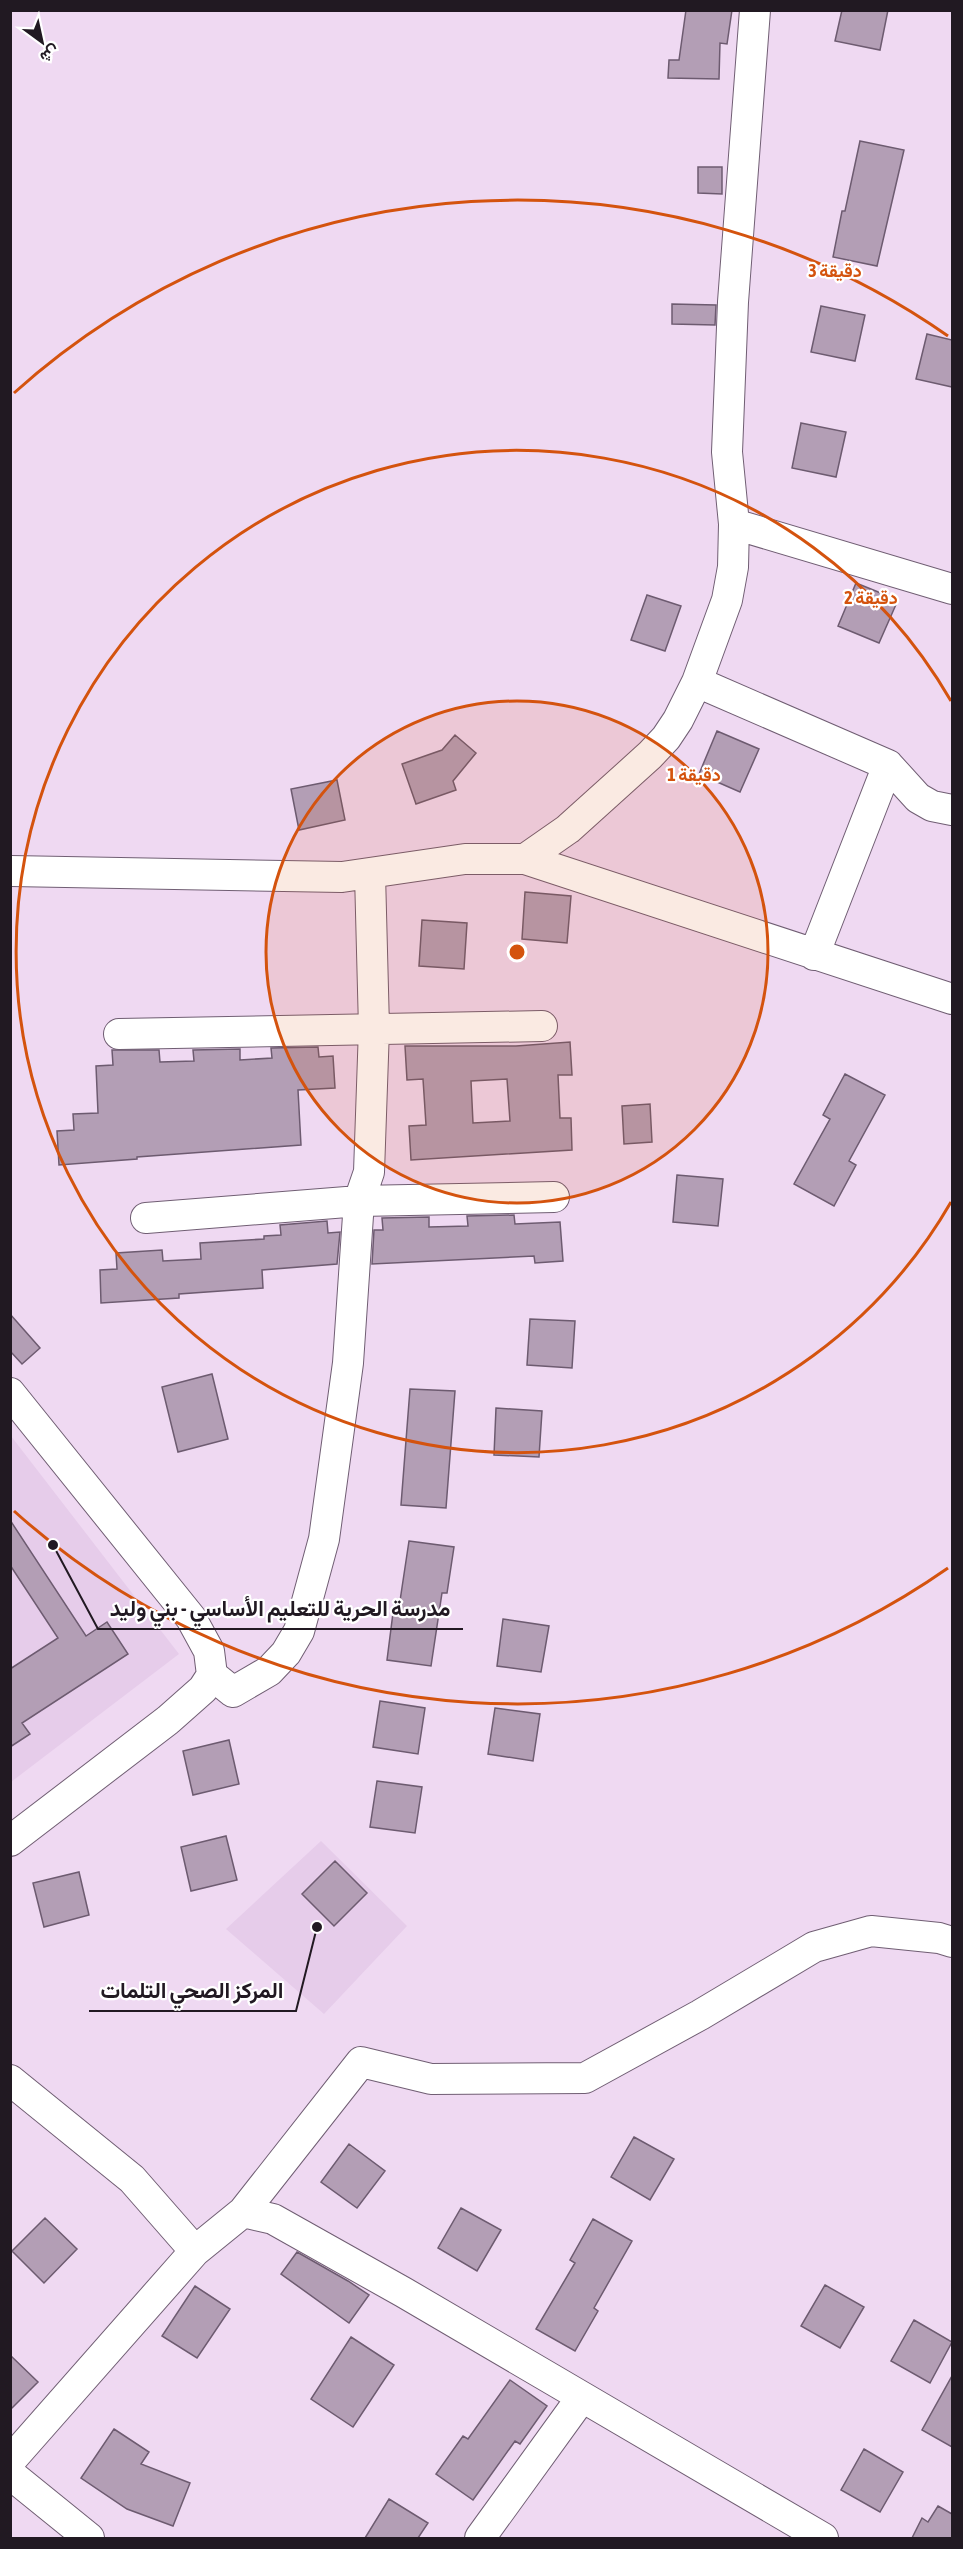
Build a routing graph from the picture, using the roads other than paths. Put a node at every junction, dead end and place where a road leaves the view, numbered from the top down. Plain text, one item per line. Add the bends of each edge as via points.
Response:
1 (755, 10) edge
2 (734, 524) junction
3 (952, 589) edge
4 (697, 682) junction
5 (888, 765) junction
6 (952, 810) edge
7 (525, 859) junction
8 (11, 872) edge
9 (370, 874) junction
10 (814, 955) junction
11 (952, 999) edge
12 (542, 1026) dead end
13 (374, 1028) junction
14 (119, 1034) dead end
15 (554, 1197) dead end
16 (359, 1201) junction
17 (146, 1218) dead end
18 (10, 1393) edge
19 (212, 1675) junction
20 (10, 1841) edge
21 (952, 1942) edge
22 (10, 2080) edge
23 (243, 2212) junction
24 (195, 2251) junction
25 (582, 2397) junction
26 (10, 2461) edge
27 (10, 2474) edge
28 (89, 2538) edge
29 (480, 2538) edge
30 (824, 2538) edge

1 - 2 street via 733,302 727,452
2 - 3 street
2 - 4 street via 727,600
4 - 5 street
4 - 7 street via 678,720 650,755 568,829
5 - 6 street via 918,798
5 - 10 street
7 - 9 street via 465,859
7 - 10 street
8 - 9 street via 342,878
9 - 13 street
10 - 11 street
12 - 13 street
13 - 14 street
13 - 16 street via 369,1172
15 - 16 street
16 - 17 street
16 - 19 street via 348,1363 326,1527 298,1631 286,1653 269,1671 233,1692
18 - 19 street via 191,1618 209,1651
19 - 20 street via 203,1689 168,1720
21 - 23 street via 871,1931 814,1947 585,2078 431,2079 361,2062
22 - 24 street via 132,2179
23 - 24 street
23 - 25 street via 273,2219
24 - 26 street
25 - 29 street
25 - 30 street
27 - 28 street

